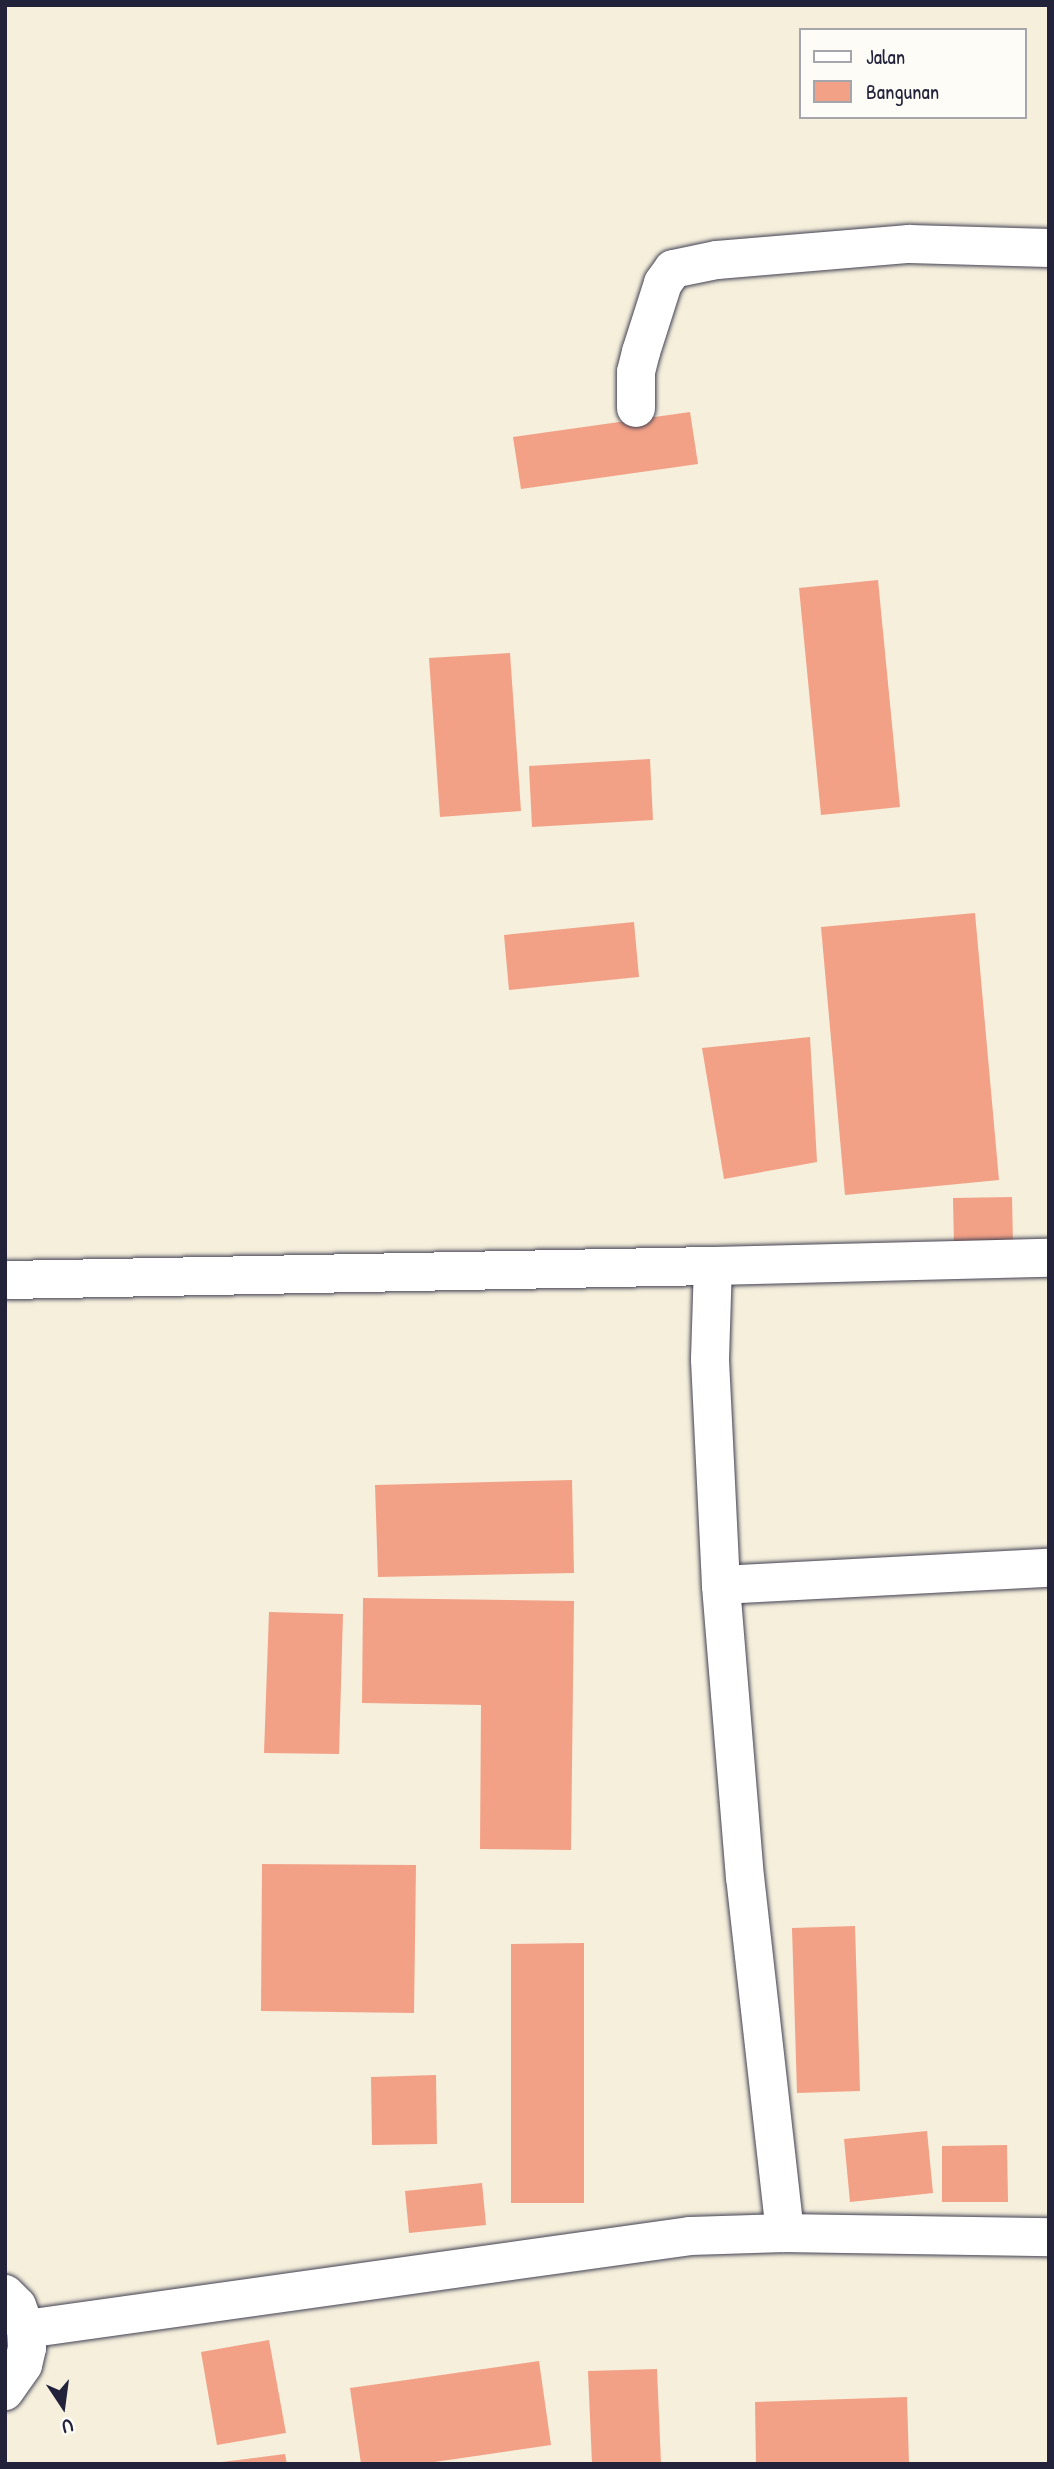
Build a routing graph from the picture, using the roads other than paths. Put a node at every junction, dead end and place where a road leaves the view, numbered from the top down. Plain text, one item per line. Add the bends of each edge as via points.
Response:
1 (1049, 248) edge
2 (636, 408) dead end
3 (1049, 1258) edge
4 (713, 1266) junction
5 (6, 1278) edge
6 (1049, 1568) edge
7 (721, 1585) junction
8 (785, 2233) junction
9 (1049, 2238) edge
10 (5, 2294) edge
11 (26, 2329) junction
12 (5, 2391) edge

1 - 2 street via 909,244 717,260 673,269 663,283 641,352
3 - 4 street
4 - 5 street
4 - 7 street via 710,1359
6 - 7 street
7 - 8 street via 745,1878
8 - 9 street
8 - 11 street via 690,2236
10 - 11 street via 17,2306
11 - 12 street via 23,2365

